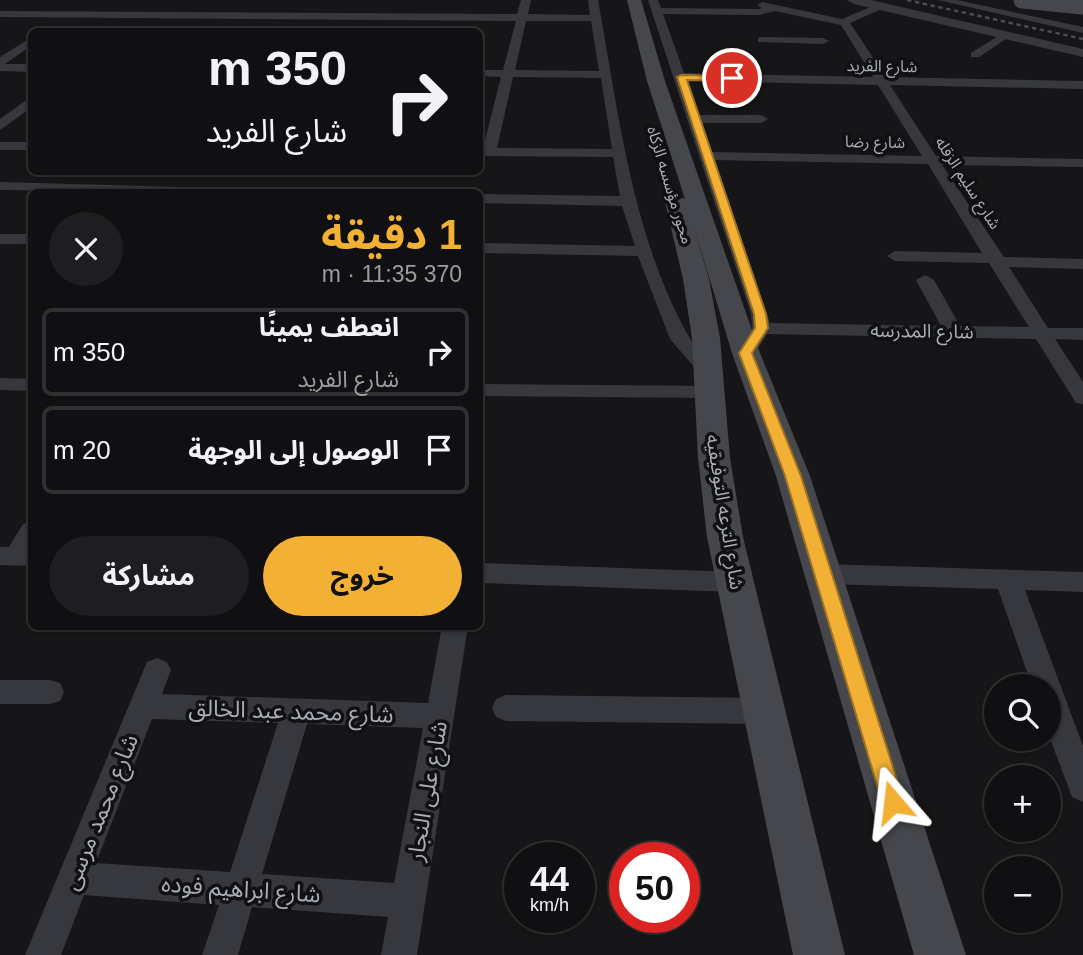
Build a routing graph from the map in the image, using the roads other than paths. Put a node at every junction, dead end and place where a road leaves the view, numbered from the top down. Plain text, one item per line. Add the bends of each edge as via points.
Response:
1 (19, 0) edge
2 (88, 0) edge
3 (152, 0) edge
4 (217, 0) edge
5 (287, 0) edge
6 (348, 0) edge
7 (526, 0) edge
8 (593, 0) edge
9 (619, 0) edge
10 (634, 0) edge
11 (699, 0) edge
12 (741, 0) edge
13 (854, 0) edge
14 (943, 0) edge
15 (1022, 4) edge
16 (655, 6) edge
17 (880, 6) junction
18 (1083, 6) edge
19 (775, 8) junction
20 (704, 11) junction
21 (0, 13) edge
22 (400, 14) junction
23 (458, 14) junction
24 (67, 15) junction
25 (134, 15) junction
26 (273, 17) junction
27 (336, 18) junction
28 (521, 18) junction
29 (597, 18) junction
30 (197, 20) junction
31 (124, 23) dead end
32 (51, 26) dead end
33 (263, 28) edge
34 (330, 28) edge
35 (392, 28) edge
36 (454, 28) edge
37 (1083, 30) edge
38 (838, 34) junction
39 (1007, 35) junction
40 (762, 40) dead end
41 (28, 43) edge
42 (796, 49) dead end
43 (1083, 53) edge
44 (975, 55) dead end
45 (0, 65) edge
46 (28, 68) edge
47 (483, 73) edge
48 (509, 73) junction
49 (607, 75) junction
50 (681, 77) junction
51 (882, 82) junction
52 (1083, 85) edge
53 (28, 103) edge
54 (696, 119) junction
55 (761, 119) dead end
56 (0, 126) edge
57 (0, 146) edge
58 (28, 146) edge
59 (484, 152) edge
60 (620, 153) junction
61 (709, 156) junction
62 (933, 161) junction
63 (1083, 163) edge
64 (0, 186) edge
65 (89, 189) edge
66 (483, 199) edge
67 (628, 201) junction
68 (0, 239) edge
69 (28, 239) edge
70 (483, 248) edge
71 (645, 251) junction
72 (895, 256) dead end
73 (997, 260) junction
74 (1083, 264) edge
75 (925, 280) dead end
76 (954, 331) junction
77 (1044, 333) junction
78 (1083, 334) edge
79 (753, 340) junction
80 (710, 382) junction
81 (0, 384) edge
82 (28, 385) edge
83 (483, 396) edge
84 (1083, 398) edge
85 (28, 536) edge
86 (16, 556) edge
87 (483, 573) edge
88 (823, 574) junction
89 (1007, 580) junction
90 (736, 582) junction
91 (1083, 582) edge
92 (454, 630) edge
93 (157, 670) dead end
94 (1042, 674) edge
95 (0, 692) edge
96 (50, 692) dead end
97 (143, 706) junction
98 (506, 708) dead end
99 (298, 711) junction
100 (766, 711) junction
101 (440, 716) junction
102 (1061, 727) edge
103 (1083, 787) edge
104 (74, 878) junction
105 (241, 889) junction
106 (408, 901) junction
107 (43, 955) edge
108 (220, 955) edge
109 (399, 955) edge
110 (818, 955) edge
111 (940, 955) edge

1 - 21 street
2 - 24 street
3 - 25 street
4 - 30 street
5 - 26 street
6 - 27 street
7 - 28 street
8 - 29 street
9 - 80 main road, محور مؤسسه الزكاه via 638,81 690,253
10 - 79 main road, محور مؤسسه الزكاه via 656,81 715,253
11 - 20 street
12 - 19 street
13 - 17 street
14 - 37 street
15 - 18 main road, bridge
16 - 20 street
16 - 50 street
17 - 38 street via 848,19
17 - 39 street
19 - 20 street
19 - 38 street
21 - 24 street
22 - 23 street
22 - 27 street
22 - 35 street
23 - 28 street
23 - 36 street
24 - 25 street
24 - 32 street
25 - 30 street
25 - 31 street
26 - 27 street
26 - 30 street
26 - 33 street
27 - 34 street
28 - 29 street
28 - 48 street
29 - 49 street
38 - 40 street
38 - 42 street
38 - 51 street, شارع سليم الزقله
39 - 43 street
39 - 44 street
41 - 45 street
45 - 46 street
47 - 48 street
48 - 49 street
48 - 59 street
49 - 60 street
50 - 51 street, شارع الفريد
50 - 54 street
51 - 52 street, شارع الفريد
51 - 62 street, شارع سليم الزقله
53 - 56 street
54 - 55 street
54 - 61 street
57 - 58 street
59 - 60 street
60 - 67 street
61 - 62 street, شارع رضا
61 - 79 street via 760,314
62 - 63 street, شارع رضا
62 - 73 street, شارع سليم الزقله
64 - 65 street
66 - 67 street
67 - 71 street
68 - 69 street
70 - 71 street
71 - 80 street via 680,339
72 - 73 street
73 - 74 street
73 - 77 street, شارع سليم الزقله
75 - 76 street
76 - 77 street, شارع المدرسه
76 - 79 street, شارع المدرسه
77 - 78 street, شارع المدرسه
77 - 84 street, شارع سليم الزقله
79 - 88 main road
80 - 83 street
80 - 90 main road, شارع الترعه التوفيقيه via 719,496
81 - 82 street
85 - 86 street
87 - 90 street
88 - 89 street
88 - 111 main road
89 - 91 street
89 - 94 street
90 - 100 main road, شارع الترعه التوفيقيه
92 - 101 street, شارع على النجار
93 - 97 street, شارع محمد مرسى
95 - 96 street
97 - 99 street, شارع محمد عبد الخالق
97 - 104 street, شارع محمد مرسى
98 - 100 street
99 - 101 street, شارع محمد عبد الخالق
99 - 105 street
100 - 110 main road, شارع الترعه التوفيقيه
101 - 106 street, شارع على النجار
102 - 103 street
104 - 105 street, شارع ابراهيم فوده
104 - 107 street, شارع محمد مرسى
105 - 106 street, شارع ابراهيم فوده
105 - 108 street
106 - 109 street, شارع على النجار

